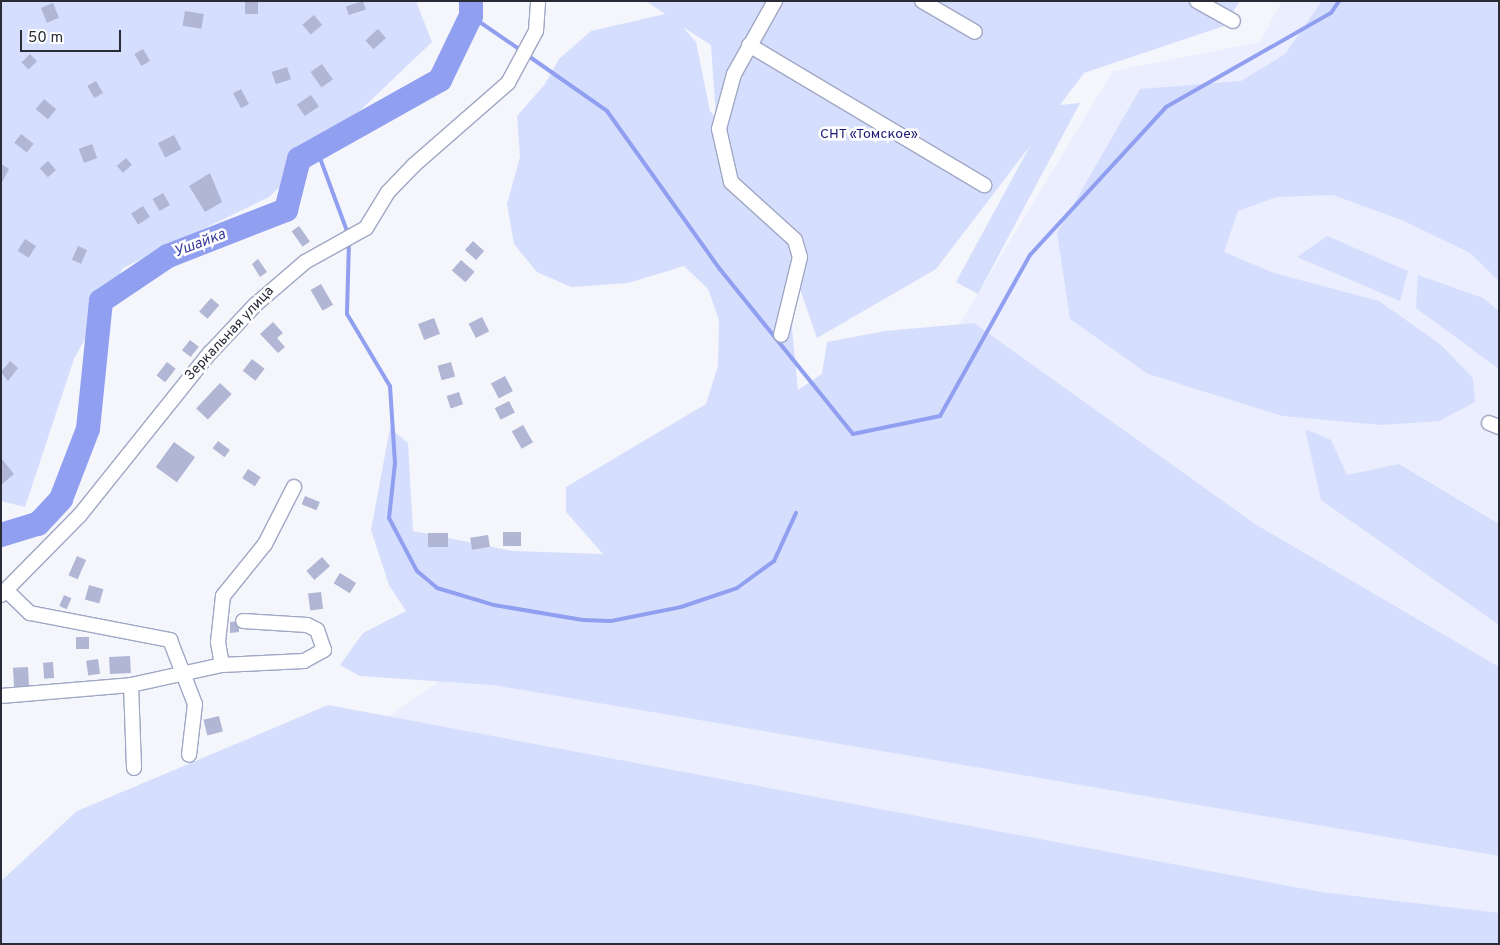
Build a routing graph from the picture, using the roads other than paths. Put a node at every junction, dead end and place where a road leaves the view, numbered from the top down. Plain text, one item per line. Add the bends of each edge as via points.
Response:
1 (538, 1) edge
2 (775, 1) edge
3 (922, 1) edge
4 (1197, 1) edge
5 (1233, 21) dead end
6 (975, 32) dead end
7 (748, 45) junction
8 (984, 185) dead end
9 (781, 334) dead end
10 (294, 486) dead end
11 (4, 593) edge
12 (243, 621) dead end
13 (222, 665) junction
14 (185, 673) junction
15 (131, 685) junction
16 (1, 696) edge
17 (189, 755) dead end
18 (134, 768) dead end

1 - 11 street, Зеркальная улица via 536,31 508,83 414,165 388,192 366,228 305,262 255,305 210,353 80,515
2 - 7 street
3 - 6 street
4 - 5 street
7 - 8 street
7 - 9 street via 724,101 719,129 721,153 731,182 795,240 800,257
10 - 13 street via 265,544 223,596 218,642
11 - 14 street via 30,613 170,640
12 - 13 street via 307,625 316,630 324,650 304,661
13 - 14 street
14 - 15 street
14 - 17 street via 195,704
15 - 16 street
15 - 18 street

